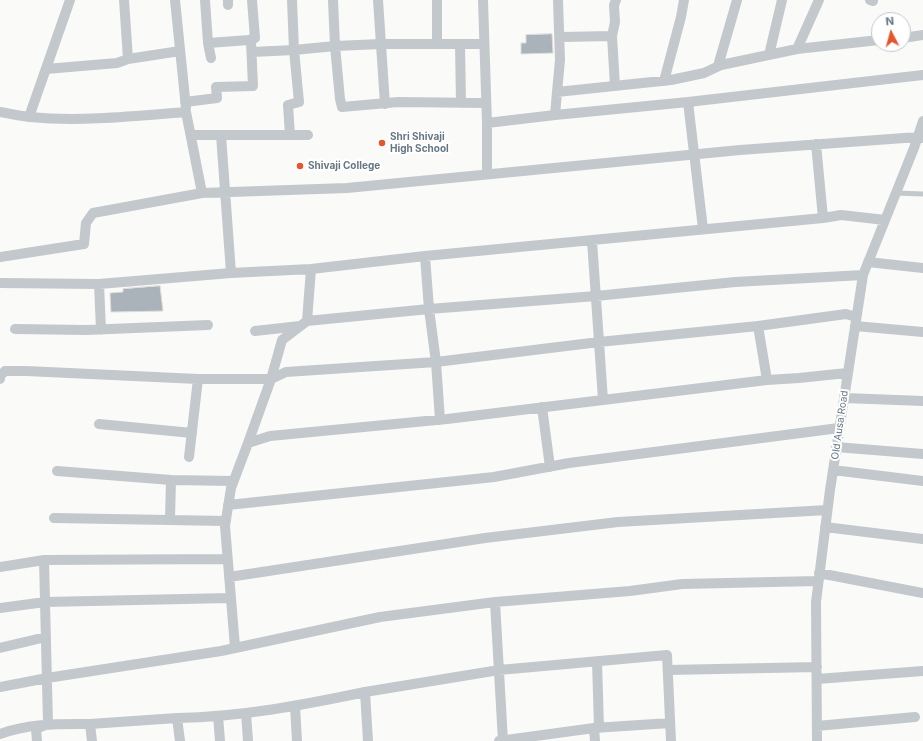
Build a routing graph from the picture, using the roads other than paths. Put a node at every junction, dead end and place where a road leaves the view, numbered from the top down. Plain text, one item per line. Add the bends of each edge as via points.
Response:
1 (70, 0) edge
2 (124, 0) edge
3 (176, 0) edge
4 (205, 0) edge
5 (252, 0) edge
6 (292, 0) edge
7 (333, 0) edge
8 (378, 0) edge
9 (437, 0) edge
10 (483, 0) edge
11 (558, 0) edge
12 (616, 0) edge
13 (684, 0) edge
14 (737, 0) edge
15 (782, 0) edge
16 (819, 0) edge
17 (612, 36) junction
18 (923, 36) edge
19 (560, 37) junction
20 (911, 37) edge
21 (249, 40) junction
22 (871, 41) edge
23 (208, 43) junction
24 (381, 44) junction
25 (437, 44) junction
26 (460, 44) junction
27 (484, 44) junction
28 (335, 46) junction
29 (798, 49) junction
30 (294, 50) junction
31 (180, 52) junction
32 (252, 52) junction
33 (769, 55) junction
34 (211, 58) dead end
35 (128, 59) junction
36 (718, 66) junction
37 (46, 69) junction
38 (923, 75) edge
39 (664, 81) junction
40 (615, 86) junction
41 (557, 92) junction
42 (688, 102) junction
43 (461, 103) junction
44 (486, 103) junction
45 (386, 104) junction
46 (186, 107) junction
47 (0, 112) edge
48 (554, 114) junction
49 (29, 117) junction
50 (923, 121) edge
51 (487, 123) junction
52 (191, 135) junction
53 (221, 135) junction
54 (290, 135) junction
55 (308, 135) dead end
56 (920, 138) edge
57 (816, 144) junction
58 (694, 154) junction
59 (487, 174) junction
60 (225, 192) junction
61 (202, 193) junction
62 (896, 193) junction
63 (923, 194) edge
64 (823, 218) junction
65 (885, 220) junction
66 (703, 229) junction
67 (592, 241) junction
68 (425, 256) junction
69 (0, 257) edge
70 (868, 262) junction
71 (923, 268) edge
72 (311, 269) junction
73 (231, 273) junction
74 (863, 275) junction
75 (0, 283) edge
76 (99, 284) junction
77 (596, 296) junction
78 (429, 309) junction
79 (855, 321) junction
80 (303, 323) junction
81 (208, 325) dead end
82 (758, 326) junction
83 (15, 329) dead end
84 (101, 330) junction
85 (255, 331) dead end
86 (923, 332) edge
87 (599, 342) junction
88 (436, 362) junction
89 (847, 373) junction
90 (0, 379) edge
91 (198, 379) junction
92 (271, 379) junction
93 (767, 380) junction
94 (844, 398) junction
95 (603, 400) junction
96 (923, 401) edge
97 (542, 407) junction
98 (440, 420) junction
99 (99, 424) dead end
100 (839, 428) junction
101 (192, 434) junction
102 (248, 444) junction
103 (836, 447) junction
104 (923, 454) edge
105 (189, 457) dead end
106 (550, 467) junction
107 (833, 470) junction
108 (57, 471) dead end
109 (171, 480) junction
110 (233, 481) junction
111 (923, 481) edge
112 (228, 505) junction
113 (827, 510) junction
114 (54, 518) dead end
115 (170, 520) junction
116 (226, 521) junction
117 (825, 527) junction
118 (923, 539) edge
119 (227, 559) junction
120 (44, 560) junction
121 (0, 567) edge
122 (229, 577) junction
123 (819, 577) junction
124 (923, 593) edge
125 (230, 598) junction
126 (45, 602) junction
127 (495, 602) junction
128 (0, 608) edge
129 (46, 637) junction
130 (235, 647) junction
131 (0, 648) edge
132 (597, 661) junction
133 (817, 667) junction
134 (499, 670) junction
135 (668, 670) junction
136 (923, 671) edge
137 (47, 678) junction
138 (817, 679) junction
139 (0, 687) edge
140 (365, 692) junction
141 (295, 706) junction
142 (246, 713) junction
143 (218, 716) junction
144 (915, 717) dead end
145 (177, 718) junction
146 (670, 723) junction
147 (48, 724) junction
148 (90, 724) junction
149 (817, 726) junction
150 (597, 728) junction
151 (0, 734) edge
152 (37, 741) edge
153 (92, 741) edge
154 (180, 741) edge
155 (220, 741) edge
156 (248, 741) edge
157 (297, 741) edge
158 (368, 741) edge
159 (499, 741) edge
160 (503, 741) edge
161 (595, 741) edge
162 (671, 741) edge
163 (817, 741) edge

1 - 37 street
2 - 35 street
3 - 31 street
4 - 23 street
5 - 21 street via 255,38
6 - 30 street
7 - 28 street
8 - 24 street
9 - 25 street
10 - 27 street
11 - 19 street
12 - 17 street
13 - 39 street
14 - 36 street
15 - 33 street
16 - 29 street
17 - 19 street
17 - 40 street
18 - 20 street
19 - 41 street
21 - 23 street
21 - 32 street via 252,42
22 - 29 street
23 - 34 street
24 - 25 street
24 - 28 street
24 - 45 street
25 - 26 street
26 - 27 street
26 - 43 street
27 - 44 street
28 - 30 street
28 - 45 street via 342,107
29 - 33 street
30 - 32 street
30 - 54 street via 299,102 288,105
31 - 35 street
31 - 46 street
32 - 46 street via 253,86 216,87 217,98
33 - 36 street
35 - 37 street via 117,63
36 - 39 street via 704,73
37 - 49 street
38 - 42 street
39 - 40 street
40 - 41 street
41 - 48 street
42 - 48 street
42 - 58 street
43 - 44 street
43 - 45 street
44 - 51 street
46 - 49 street via 123,117
46 - 52 street
47 - 49 street
48 - 51 street
50 - 56 street, Old Ausa Road
51 - 59 street
52 - 53 street
52 - 61 street
53 - 54 street
53 - 60 street
54 - 55 street
56 - 57 street
56 - 62 street, Old Ausa Road
57 - 58 street
57 - 64 street
58 - 59 street
58 - 66 street
59 - 60 street via 347,188
60 - 61 street
60 - 73 street
61 - 69 street via 93,213 86,222 84,244
62 - 63 lane
62 - 65 street, Old Ausa Road
64 - 65 street via 841,215
64 - 66 street
65 - 70 street, Old Ausa Road
66 - 67 street
67 - 68 street
67 - 77 street
68 - 72 street
68 - 78 street
70 - 71 street
70 - 74 street, Old Ausa Road
72 - 73 street
72 - 80 street
73 - 76 street
74 - 77 street via 736,282
74 - 79 street, Old Ausa Road
75 - 76 street
76 - 84 street
77 - 78 street
77 - 87 street
78 - 80 street
78 - 88 street
79 - 82 street via 846,314
79 - 86 street
79 - 89 street, Old Ausa Road
80 - 85 street
80 - 92 street via 282,340
81 - 84 street
82 - 87 street
82 - 93 street
83 - 84 street
87 - 88 street
87 - 95 street
88 - 92 street via 286,372
88 - 98 street
89 - 93 street
89 - 94 street, Old Ausa Road
90 - 91 street via 5,371 26,371
91 - 92 street
91 - 101 street
92 - 102 street
93 - 95 street
94 - 96 street
94 - 100 street, Old Ausa Road
95 - 97 street
97 - 98 street
97 - 106 street
98 - 102 street via 270,436
99 - 101 street
100 - 103 street, Old Ausa Road
100 - 106 street
101 - 105 street
102 - 110 street
103 - 104 street
103 - 107 street, Old Ausa Road
106 - 112 street via 494,477
107 - 111 street
107 - 113 street, Old Ausa Road
108 - 109 street
109 - 110 street
109 - 115 street
110 - 112 street
112 - 116 street
113 - 117 street, Old Ausa Road
113 - 122 street via 618,522 485,538
114 - 115 street
115 - 116 street
116 - 119 street
117 - 118 street
117 - 123 street, Old Ausa Road
119 - 120 street
119 - 122 street
120 - 121 street
120 - 126 street
122 - 125 street
123 - 124 street
123 - 127 street via 682,584 630,592
123 - 133 street, Old Ausa Road via 816,602
125 - 126 street
125 - 130 street
126 - 128 street
126 - 129 street
127 - 130 street via 380,616
127 - 134 street
129 - 131 street
129 - 137 street
130 - 137 street
132 - 134 street
132 - 135 street via 667,655
132 - 150 street
133 - 135 street
133 - 138 street, Old Ausa Road
134 - 140 street
134 - 160 street
135 - 146 street
136 - 138 street
137 - 139 street
137 - 147 street
138 - 149 street, Old Ausa Road
140 - 141 street
140 - 158 street
141 - 142 street
141 - 157 street
142 - 143 street
142 - 156 street
143 - 145 street
143 - 155 street
144 - 149 street
145 - 148 street
145 - 154 street
146 - 150 street
146 - 162 street
147 - 148 street
147 - 151 street via 14,729
147 - 152 street via 36,729
148 - 153 street
149 - 163 street, Old Ausa Road
150 - 160 street
150 - 161 street
159 - 160 street

